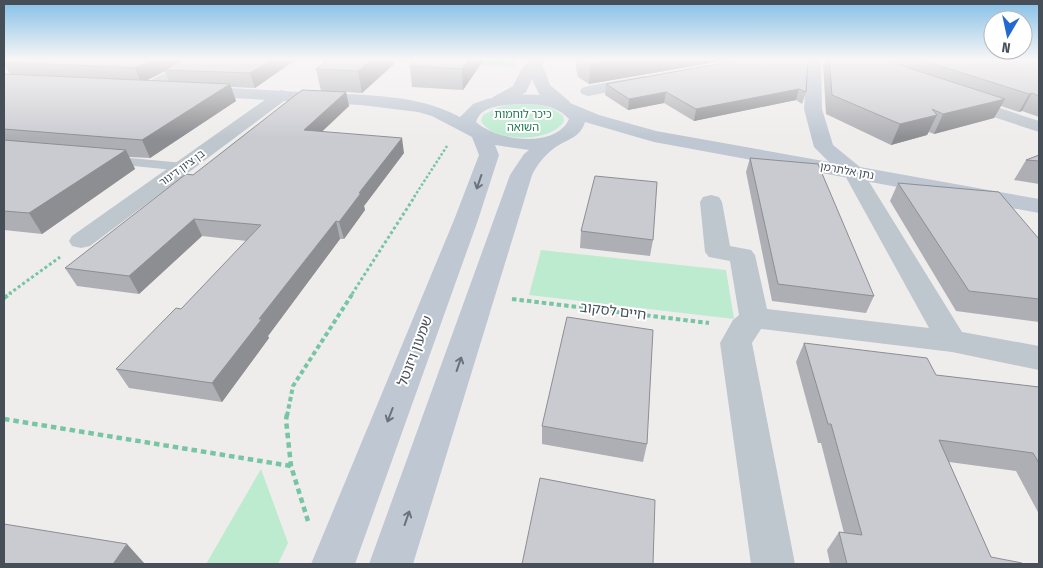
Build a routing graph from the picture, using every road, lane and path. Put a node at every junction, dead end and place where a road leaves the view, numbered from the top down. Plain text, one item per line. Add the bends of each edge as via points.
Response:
1 (152, 86) edge
2 (521, 86) edge
3 (542, 86) edge
4 (616, 86) edge
5 (813, 86) edge
6 (128, 88) edge
7 (147, 88) junction
8 (588, 90) edge
9 (282, 95) junction
10 (947, 95) edge
11 (361, 100) junction
12 (495, 102) junction
13 (568, 108) junction
14 (1039, 127) edge
15 (476, 133) junction
16 (654, 136) junction
17 (558, 139) junction
18 (449, 143) dead end
19 (95, 159) edge
20 (184, 167) junction
21 (853, 172) junction
22 (711, 202) dead end
23 (1039, 206) edge
24 (81, 242) joint
25 (482, 296) junction
26 (4, 298) edge
27 (749, 323) junction
28 (952, 341) junction
29 (1039, 358) edge
30 (4, 419) edge
31 (291, 466) junction
32 (309, 526) dead end
33 (333, 564) edge
34 (391, 564) edge
35 (773, 564) edge

1 - 7 street
2 - 12 street
3 - 13 street
4 - 8 street
5 - 21 street via 813,109 824,147
6 - 7 street
7 - 9 street
9 - 11 street
9 - 20 street, בן ציון דינור
10 - 14 street
11 - 12 street, נתן אלתרמן
11 - 15 street, נתן אלתרמן via 438,112
12 - 13 street, נתן אלתרמן via 530,99
12 - 15 street via 474,110 468,116 467,123
13 - 16 street, נתן אלתרמן via 593,119
13 - 17 street via 578,118 578,126
15 - 17 street, נתן אלתרמן via 516,144
15 -> 33 street, שמעון ויזנטל via 489,156
16 - 17 street, נתן אלתרמן via 598,134
16 - 21 street, נתן אלתרמן
17 - 25 street via 531,158 521,175
18 - 31 path via 293,386 286,420
19 - 20 lane
20 - 24 street, בן ציון דינור
21 - 23 street, נתן אלתרמן
21 - 28 street
22 - 27 street via 718,252 742,255
24 - 26 path
25 - 27 path, חיים לסקוב
34 -> 25 street
27 - 28 street
27 - 35 street via 736,343
28 - 29 street
30 - 31 path
31 - 32 path

